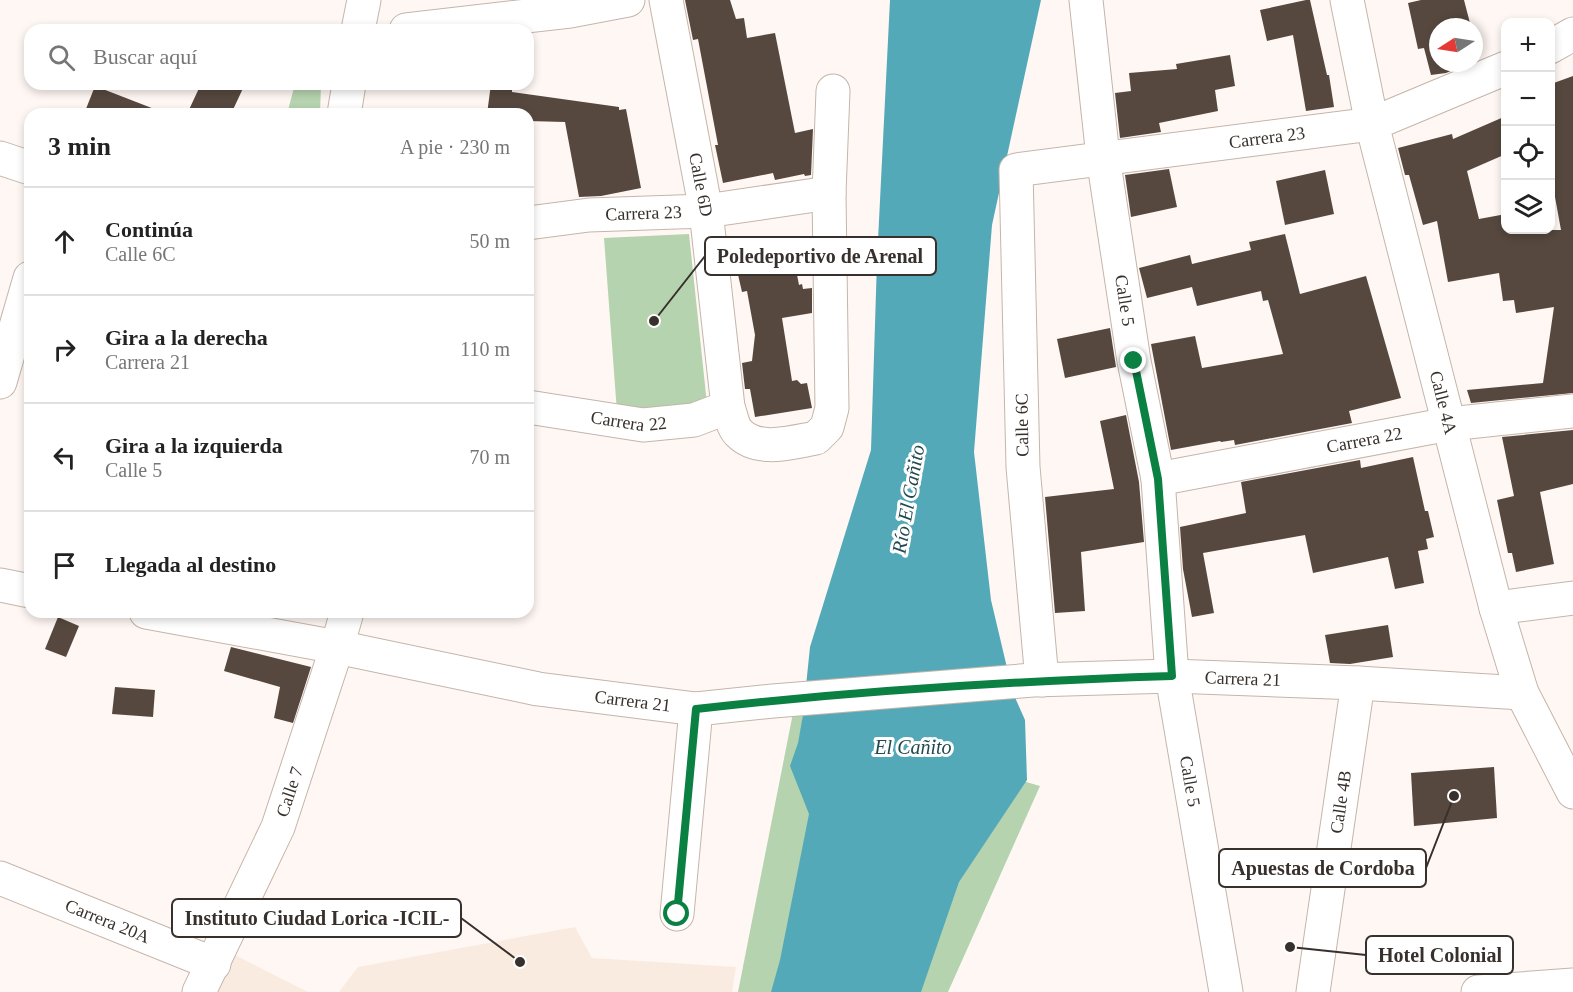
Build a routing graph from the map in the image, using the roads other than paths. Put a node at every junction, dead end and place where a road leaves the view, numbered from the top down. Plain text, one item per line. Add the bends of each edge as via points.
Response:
1 (364, 0) edge
2 (628, 0) edge
3 (666, 0) edge
4 (1086, 0) edge
5 (1347, 0) edge
6 (359, 24) edge
7 (455, 24) edge
8 (1573, 34) edge
9 (1555, 45) edge
10 (1501, 70) edge
11 (348, 90) edge
12 (834, 91) dead end
13 (345, 108) edge
14 (1372, 124) junction
15 (1103, 157) junction
16 (0, 158) edge
17 (24, 166) edge
18 (1016, 170) joint
19 (830, 193) junction
20 (706, 211) junction
21 (534, 222) edge
22 (24, 299) edge
23 (0, 382) edge
24 (728, 407) junction
25 (534, 408) edge
26 (1573, 411) edge
27 (1449, 424) junction
28 (1158, 479) junction
29 (0, 585) edge
30 (24, 590) edge
31 (1573, 598) edge
32 (1496, 608) junction
33 (179, 618) edge
34 (345, 618) edge
35 (337, 647) junction
36 (1172, 676) junction
37 (1037, 680) junction
38 (1358, 683) junction
39 (1522, 693) junction
40 (696, 709) junction
41 (1573, 792) edge
42 (0, 878) edge
43 (677, 914) dead end
44 (206, 978) edge
45 (1573, 985) edge
46 (1226, 992) edge
47 (1313, 992) edge
48 (1478, 992) edge

1 - 6 street
2 - 7 street
3 - 20 street, Calle 6D
4 - 15 street, Calle 5
5 - 14 street, Calle 4A
8 - 9 street
10 - 14 street, Carrera 23
11 - 13 street
12 - 19 street
14 - 15 street, Carrera 23
14 - 27 street, Calle 4A
15 - 18 street, Carrera 23
15 - 28 street, Calle 5 via 1134,361
16 - 17 street
18 - 37 street, Calle 6C via 1023,467
19 - 20 street, Carrera 23
19 - 24 street, Calle 6D via 832,408 827,427 816,438 755,443 738,433
20 - 21 street, Carrera 23 via 589,215
20 - 24 street, Calle 6D
22 - 23 street
24 - 25 street, Carrera 22 via 694,420 644,425
26 - 27 street, Carrera 22
27 - 28 street, Carrera 22
27 - 32 street, Calle 4A
28 - 36 street, Calle 5
29 - 30 street
31 - 32 street
32 - 39 street, Calle 4A
33 - 35 street, Carrera 21
34 - 35 street, Calle 7
35 - 40 street, Carrera 21 via 537,689
35 - 44 street, Calle 7 via 278,827
36 - 37 street, Carrera 21
36 - 38 street, Carrera 21
36 - 46 street, Calle 5
37 - 40 street, Carrera 21
38 - 39 street, Carrera 21
38 - 47 street, Calle 4B
39 - 41 street, Calle 4A
40 - 43 street
42 - 44 street, Carrera 20A
45 - 48 street

